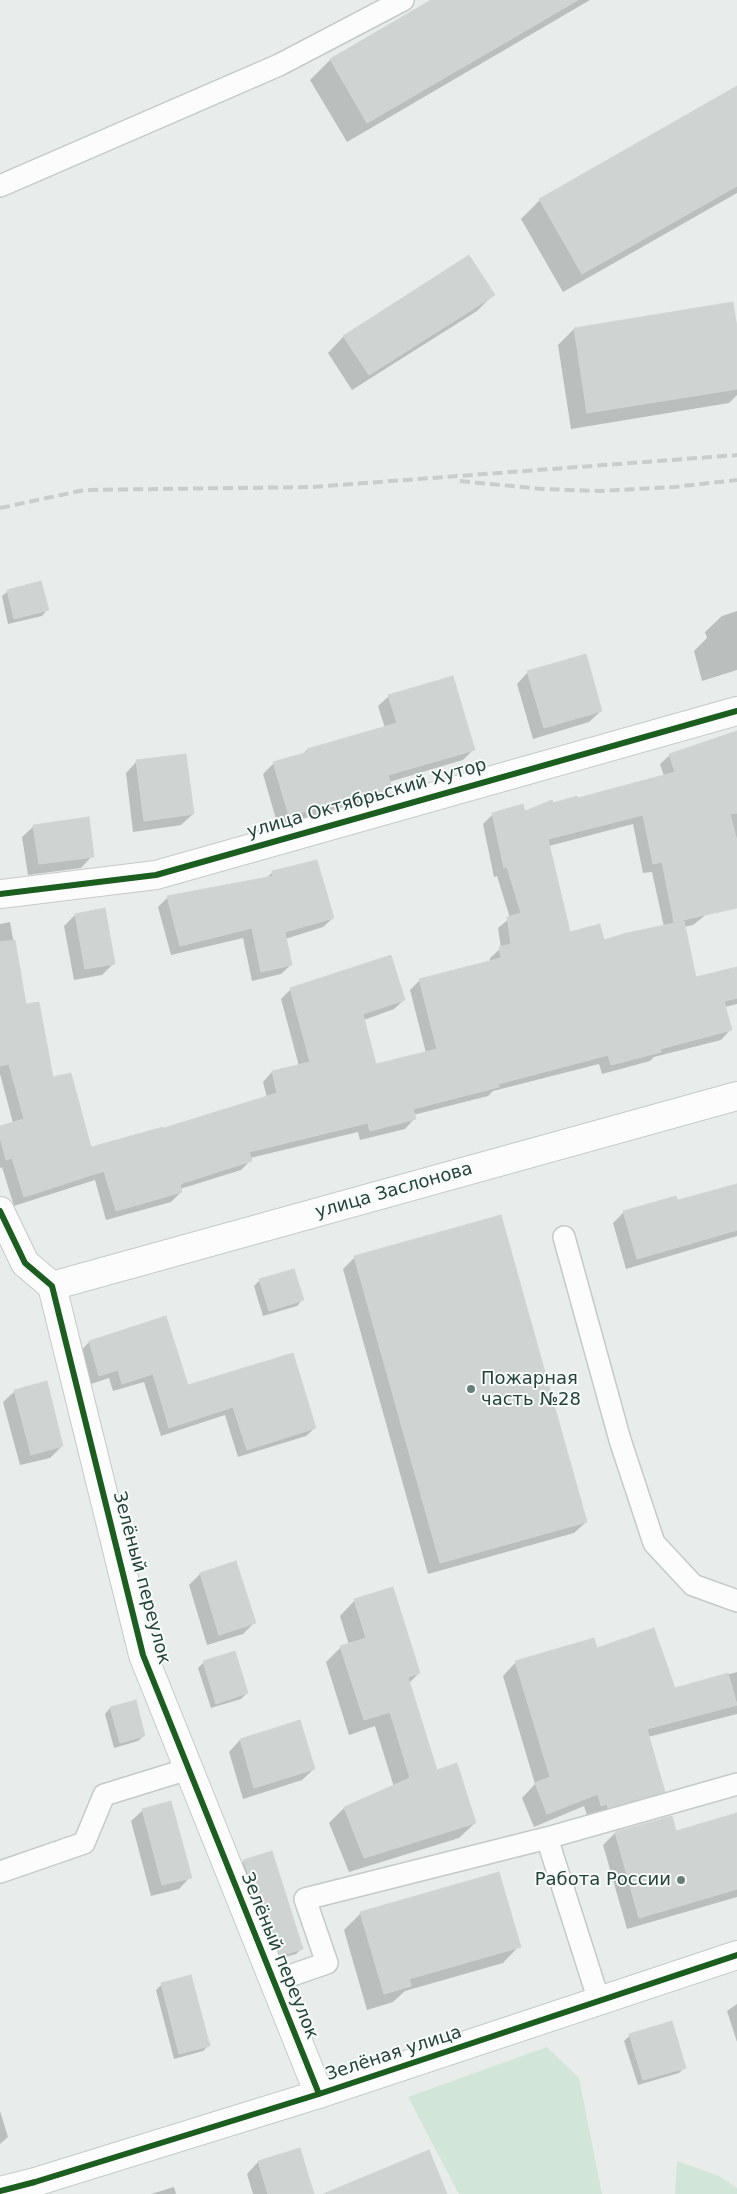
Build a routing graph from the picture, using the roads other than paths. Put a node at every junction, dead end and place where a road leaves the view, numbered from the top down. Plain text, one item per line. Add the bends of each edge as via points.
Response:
1 (403, 0) edge
2 (0, 186) edge
3 (737, 711) edge
4 (0, 894) edge
5 (737, 1096) edge
6 (0, 1211) edge
7 (564, 1237) dead end
8 (52, 1286) junction
9 (737, 1601) edge
10 (188, 1769) junction
11 (737, 1784) edge
12 (547, 1838) junction
13 (0, 1872) edge
14 (737, 1955) edge
15 (272, 1982) junction
16 (599, 2001) junction
17 (318, 2094) junction
18 (0, 2190) edge

1 - 2 lane via 279,66
3 - 4 street, улица Октябрьский Хутор via 156,875
5 - 8 street, улица Заслонова
6 - 8 street via 26,1263
7 - 9 lane via 620,1440 654,1543 693,1585
8 - 10 street, Зелёный переулок via 143,1655
10 - 13 lane via 104,1795 84,1843
10 - 15 street, Зелёный переулок
11 - 12 lane
12 - 15 lane via 305,1899 327,1963
12 - 16 lane
14 - 16 street, Зелёная улица
15 - 17 street, Зелёный переулок
16 - 17 street, Зелёная улица
17 - 18 street, Зелёная улица

